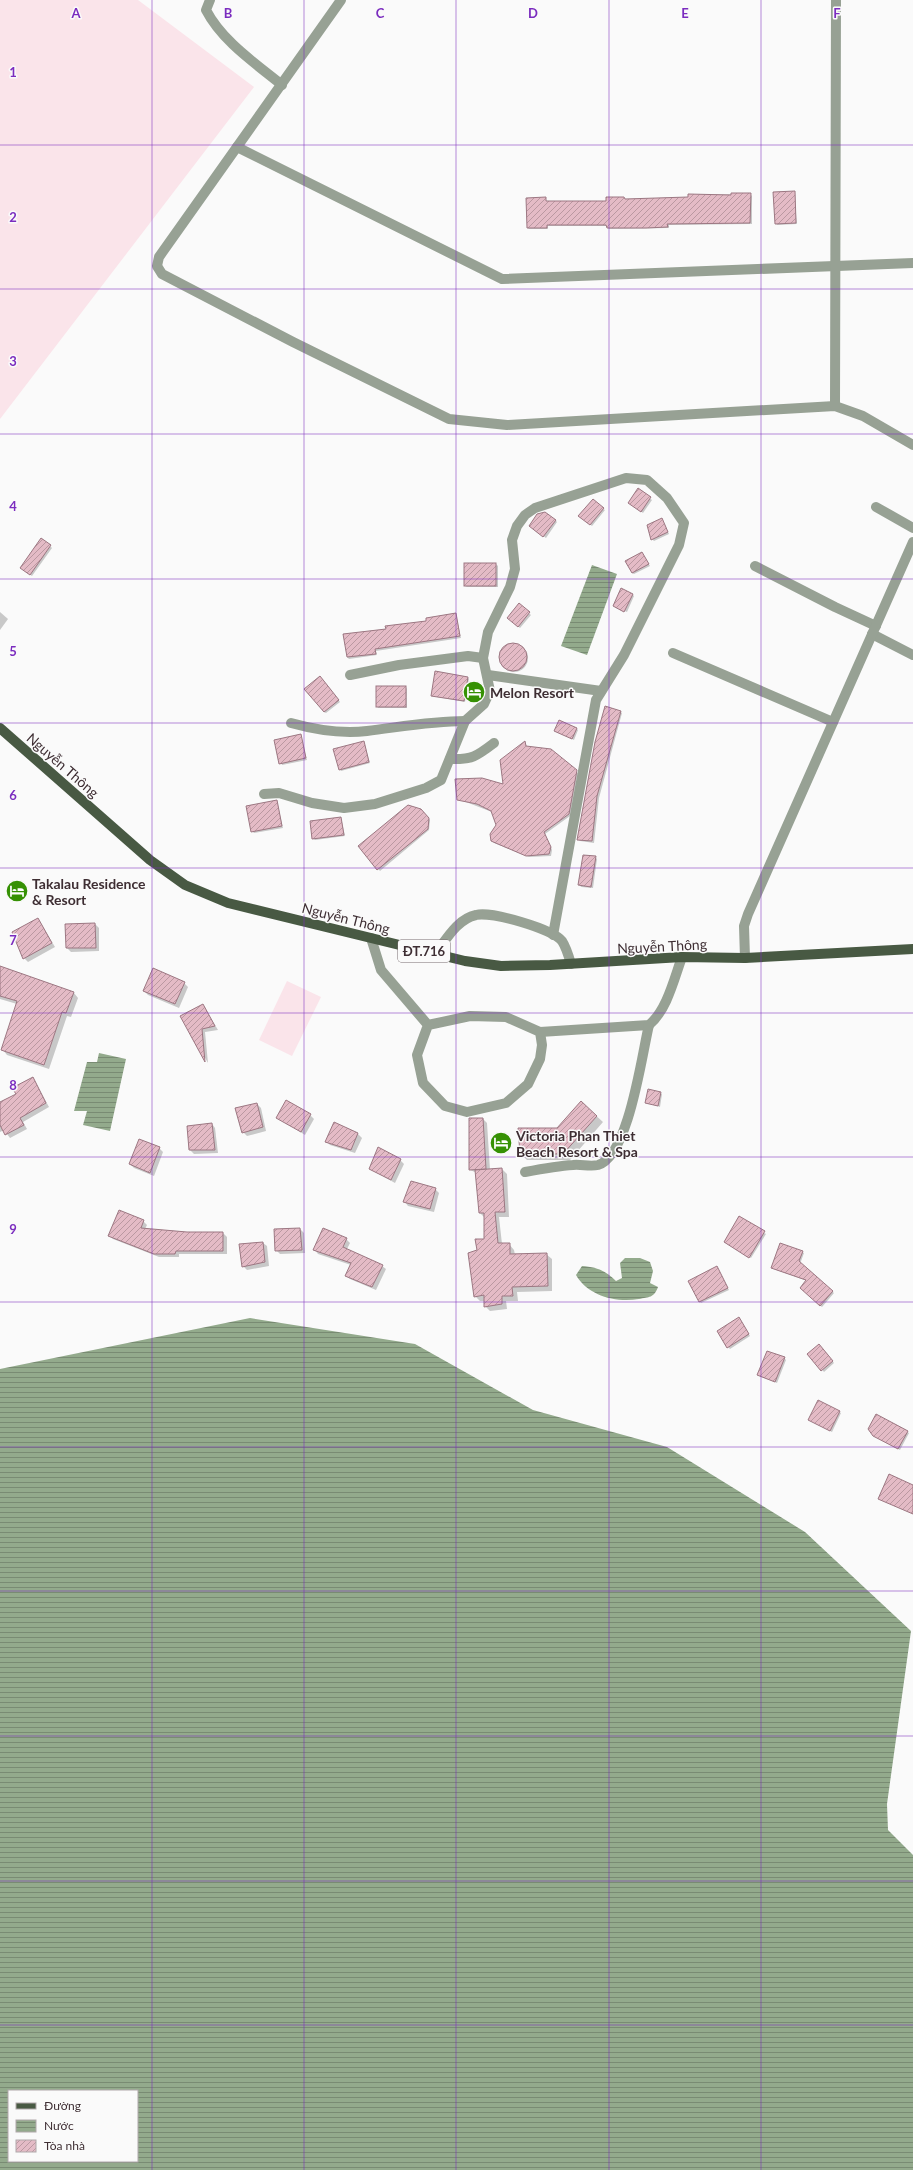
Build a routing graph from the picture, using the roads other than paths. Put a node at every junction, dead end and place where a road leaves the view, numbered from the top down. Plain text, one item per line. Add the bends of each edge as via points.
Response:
1 (210, 0) edge
2 (341, 0) edge
3 (836, 0) edge
4 (282, 85) junction
5 (237, 147) junction
6 (899, 263) junction
7 (913, 263) edge
8 (835, 266) junction
9 (913, 270) edge
10 (835, 406) junction
11 (913, 444) edge
12 (876, 507) dead end
13 (913, 528) edge
14 (913, 542) edge
15 (755, 566) dead end
16 (874, 630) junction
17 (673, 653) dead end
18 (913, 655) edge
19 (483, 658) junction
20 (350, 675) dead end
21 (488, 675) junction
22 (601, 691) junction
23 (465, 721) junction
24 (833, 722) junction
25 (291, 724) dead end
26 (0, 728) edge
27 (494, 743) dead end
28 (450, 759) junction
29 (264, 794) dead end
30 (553, 935) junction
31 (371, 938) junction
32 (912, 948) edge
33 (435, 954) junction
34 (682, 957) junction
35 (745, 958) junction
36 (571, 964) junction
37 (428, 1025) junction
38 (649, 1025) junction
39 (540, 1032) junction
40 (525, 1172) dead end

1 - 4 street via 206,10 211,19 238,49
2 - 4 street
3 - 8 street
4 - 5 street
5 - 8 street via 502,279
5 - 10 street via 159,257 157,266 162,274 292,342 449,419 507,425
6 - 7 street
6 - 8 street
6 - 9 street
8 - 10 street
10 - 11 street via 863,416
12 - 13 street
14 - 16 street
15 - 16 street
16 - 18 street
16 - 24 street
17 - 24 street
19 - 20 street via 468,656 399,665
19 - 21 street
19 - 22 street via 488,632 502,606 514,569 512,540 517,526 525,515 534,508 626,478 647,480 667,498 684,523 679,545 624,654
21 - 22 street
21 - 23 street via 490,691 484,704
22 - 30 street via 596,700
23 - 25 street via 334,732
23 - 28 street
24 - 35 street via 748,914 744,926
26 - 31 main road, Nguyễn Thông / ĐT.716 via 150,860 185,885 228,903
27 - 28 street via 475,757 466,760
28 - 29 street via 441,780 436,783 374,804 344,808 312,803 279,793
30 - 33 street via 538,927 505,918 476,915 458,924
30 - 36 street via 562,940
31 - 33 main road, Nguyễn Thông / ĐT.716
31 - 37 street via 381,970
32 - 35 main road, Nguyễn Thông / ĐT.716
33 - 36 main road, Nguyễn Thông / ĐT.716 via 501,966
34 - 35 main road, Nguyễn Thông / ĐT.716
34 - 36 main road, Nguyễn Thông / ĐT.716
34 - 38 street via 662,1008
37 - 39 street via 470,1016 506,1017
37 - 39 street via 417,1055 423,1083 445,1106 467,1112 506,1103 528,1084 540,1059
38 - 39 street
38 - 40 street via 633,1104 610,1156 598,1165 574,1165

